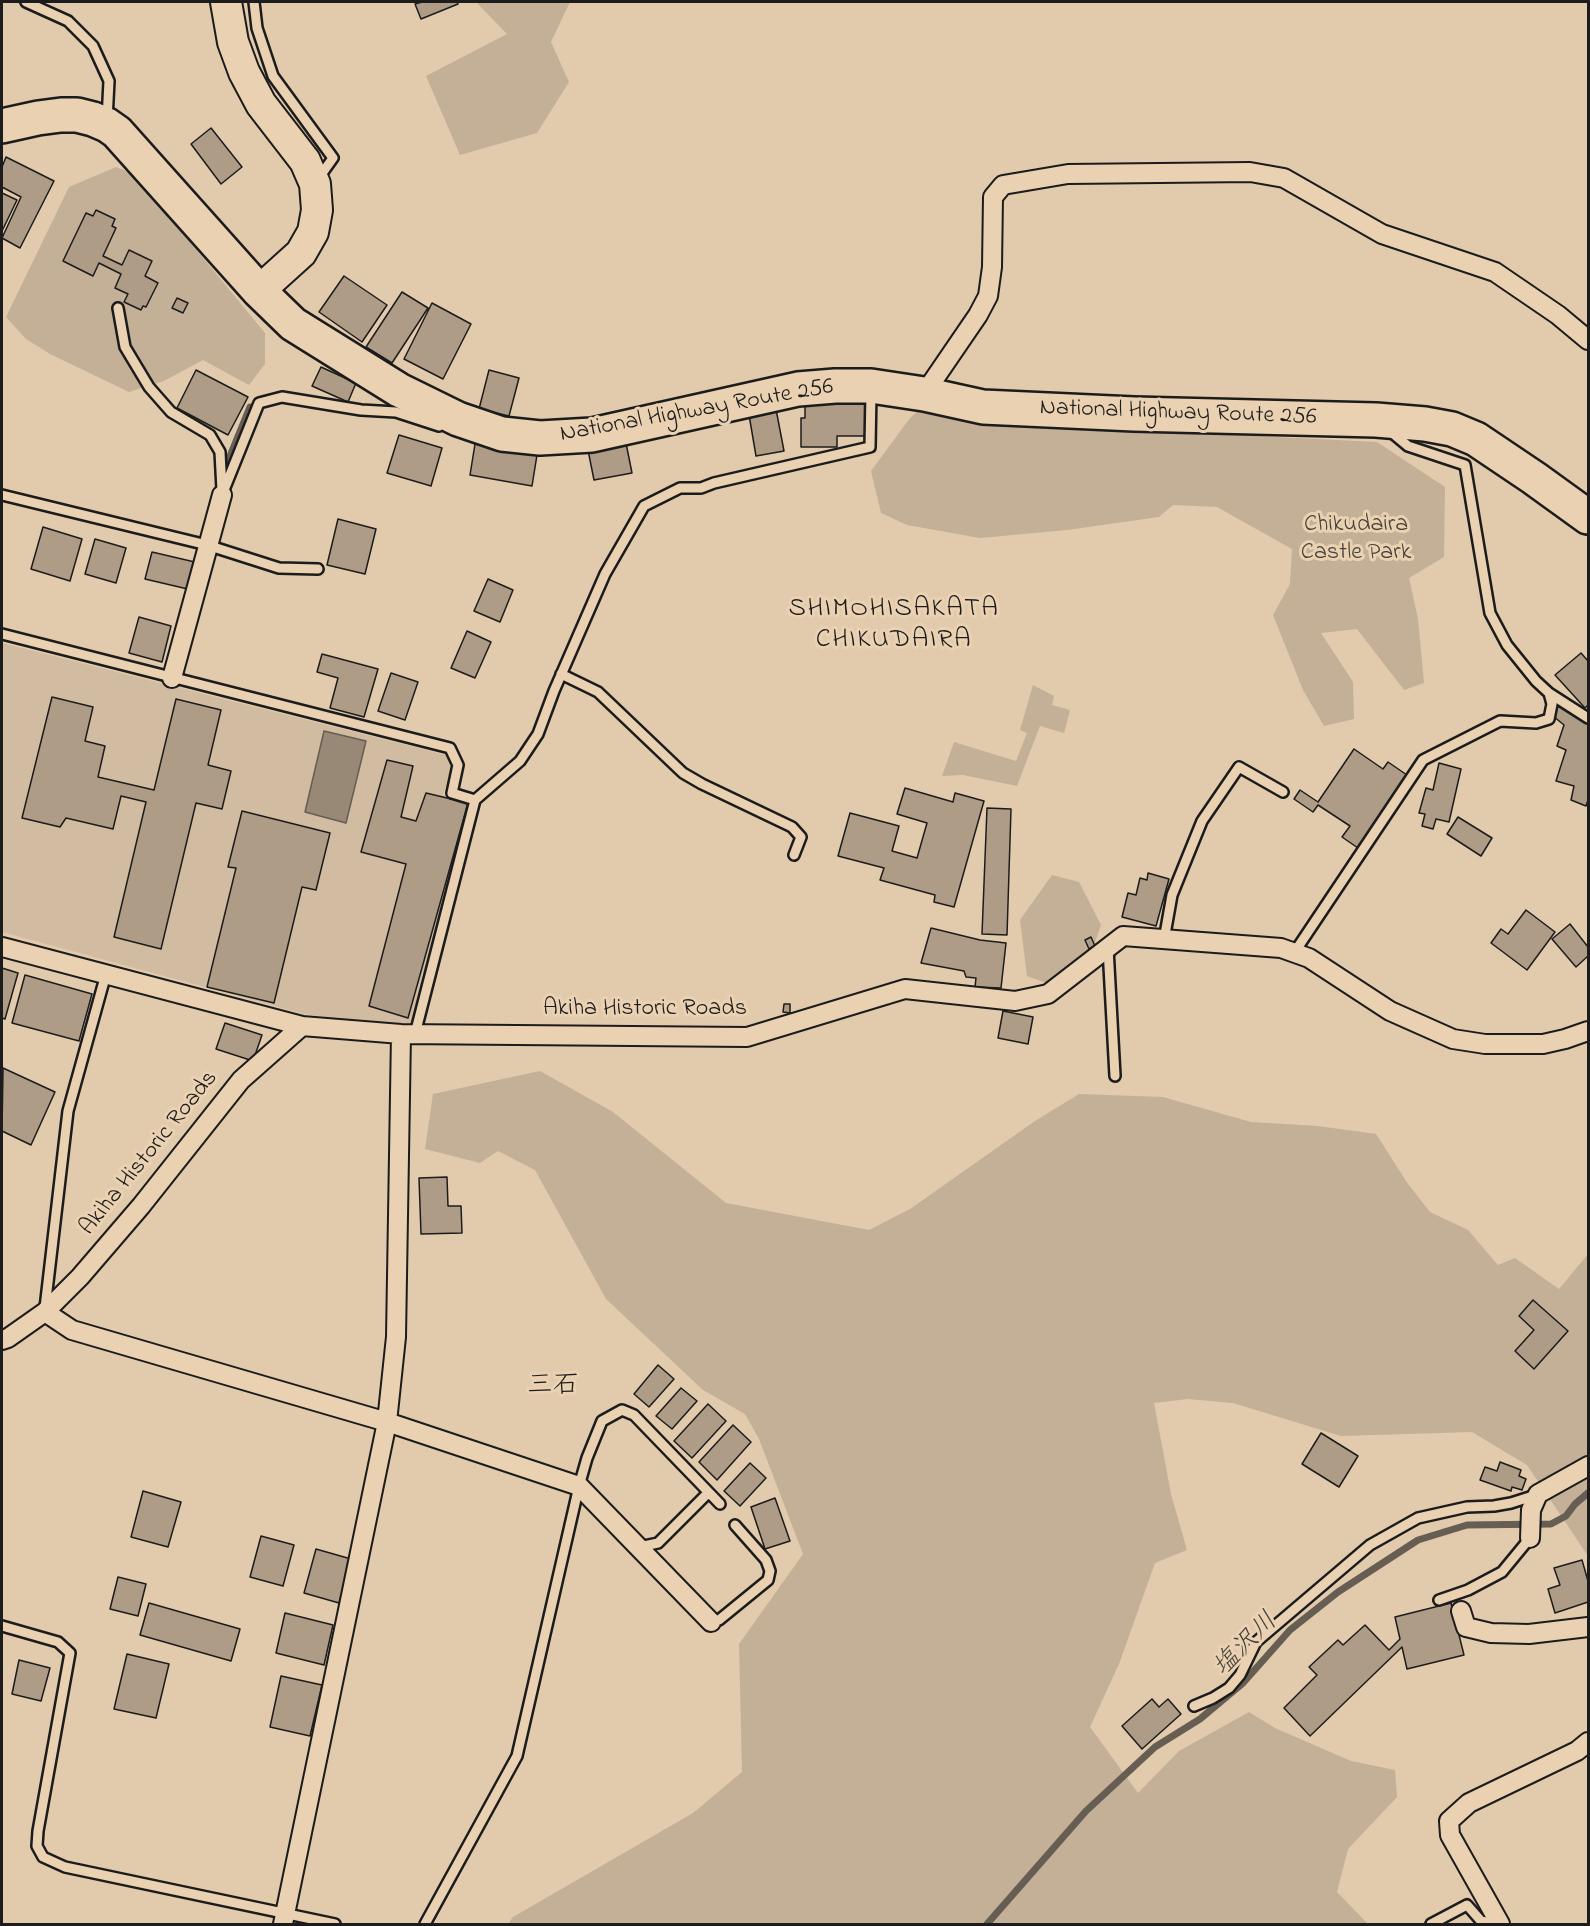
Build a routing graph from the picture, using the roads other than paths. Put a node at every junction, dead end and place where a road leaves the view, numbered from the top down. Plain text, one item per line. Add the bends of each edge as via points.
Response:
1 (26, 2) edge
2 (226, 2) edge
3 (254, 2) edge
4 (107, 125) junction
5 (2, 126) edge
6 (315, 184) junction
7 (259, 291) junction
8 (118, 308) dead end
9 (1588, 340) edge
10 (871, 386) junction
11 (924, 394) junction
12 (1376, 420) junction
13 (455, 426) junction
14 (2, 495) edge
15 (222, 495) junction
16 (1588, 517) edge
17 (207, 545) junction
18 (318, 569) dead end
19 (2, 634) edge
20 (561, 674) junction
21 (172, 678) junction
22 (1550, 693) junction
23 (1588, 717) edge
24 (1283, 792) dead end
25 (475, 800) junction
26 (794, 855) dead end
27 (1164, 940) junction
28 (2, 947) edge
29 (1108, 948) junction
30 (1293, 953) junction
31 (106, 975) junction
32 (302, 1026) junction
33 (1588, 1031) edge
34 (408, 1034) junction
35 (1115, 1076) dead end
36 (45, 1312) junction
37 (2, 1340) edge
38 (387, 1422) junction
39 (1588, 1466) edge
40 (579, 1486) junction
41 (708, 1493) junction
42 (1535, 1502) junction
43 (720, 1504) dead end
44 (735, 1525) dead end
45 (1530, 1538) joint
46 (639, 1547) junction
47 (1439, 1600) dead end
48 (1461, 1611) dead end
49 (711, 1622) joint
50 (2, 1626) edge
51 (1588, 1627) edge
52 (1194, 1706) dead end
53 (1588, 1742) edge
54 (284, 1919) edge
55 (335, 1924) edge
56 (425, 1924) edge
57 (1431, 1924) edge
58 (1494, 1924) edge
59 (1500, 1924) edge

1 - 4 lane via 68,21 93,46 109,81
2 - 6 main road via 244,72 261,104 305,160
3 - 6 lane via 257,28 273,76 333,158
4 - 5 highway, National Highway Route 256 via 78,115
4 - 7 highway, National Highway Route 256
6 - 7 main road via 317,210 313,232 301,253
7 - 13 highway, National Highway Route 256 via 306,334
8 - 15 lane via 125,347 149,387 171,412 210,435 220,452
9 - 11 street via 1494,272 1382,234 1284,178 1250,172 1068,174 1003,186 993,197 988,296
10 - 11 highway, National Highway Route 256
10 - 13 highway, National Highway Route 256 via 798,389 592,435 531,437
10 - 20 lane via 870,447 701,488 680,488 644,506 605,574
11 - 12 highway, National Highway Route 256 via 983,407
12 - 16 highway, National Highway Route 256 via 1452,429 1476,439
12 - 22 lane via 1408,446 1466,465 1490,613 1507,645
13 - 15 lane via 396,412 282,397 259,403
14 - 17 lane
15 - 17 street
17 - 18 lane via 279,568
17 - 21 street
19 - 21 lane
20 - 25 lane via 538,734 520,761
20 - 26 lane via 598,692 683,773 792,827 801,837
21 - 25 lane via 450,748 458,765 452,793
22 - 23 lane
22 - 30 lane via 1549,719 1536,723 1500,721 1424,760
24 - 27 lane via 1239,767 1202,820 1172,895
25 - 34 lane
27 - 29 street, Akiha Historic Roads via 1123,936
27 - 30 street, Akiha Historic Roads via 1281,948
28 - 31 street
29 - 34 street, Akiha Historic Roads via 1048,994 1016,1001 905,989 747,1037
29 - 35 lane
30 - 33 street, Akiha Historic Roads via 1309,958 1390,1011 1453,1039 1485,1044 1543,1044
31 - 32 street
31 - 36 lane via 68,1111
32 - 34 street, Akiha Historic Roads
32 - 36 street, Akiha Historic Roads via 241,1080 141,1206 81,1277
34 - 38 street via 396,1337
36 - 37 street, Akiha Historic Roads
36 - 38 street via 72,1330
38 - 40 street
38 - 54 street
39 - 42 street
40 - 41 lane via 602,1421 622,1410 634,1415
40 - 46 street
40 - 56 lane via 517,1756
41 - 43 lane
41 - 46 lane via 658,1543
42 - 45 street
42 - 52 lane via 1467,1507 1418,1518 1370,1545 1256,1641 1230,1688
44 - 49 lane via 766,1560 768,1580 719,1620
45 - 47 lane via 1502,1572
46 - 49 street
48 - 51 street via 1466,1627 1491,1633 1528,1634
50 - 54 lane via 58,1642 70,1653 38,1831 37,1846 44,1857 65,1867
53 - 59 street via 1469,1803 1449,1821 1450,1835
54 - 55 lane
57 - 58 lane via 1467,1905 1480,1921

